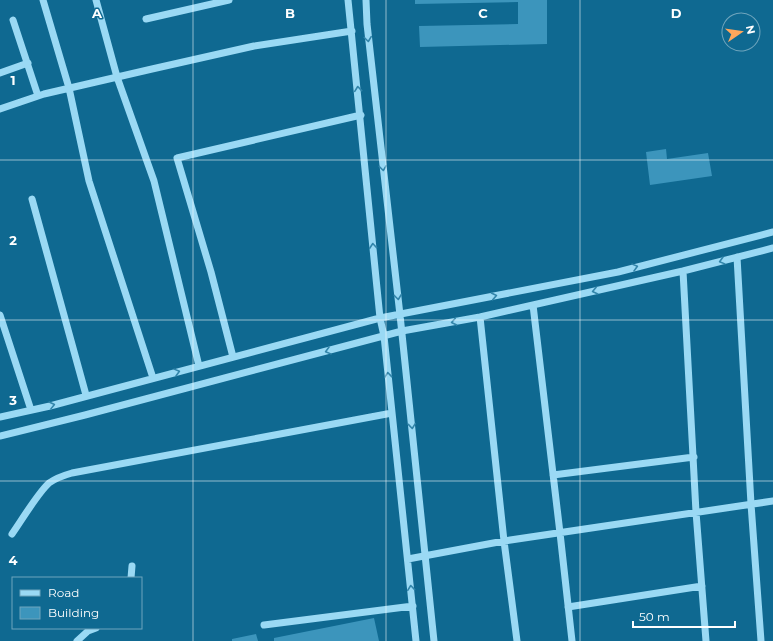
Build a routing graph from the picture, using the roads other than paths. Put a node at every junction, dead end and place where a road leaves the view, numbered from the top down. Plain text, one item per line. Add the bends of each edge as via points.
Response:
1 (43, 0) edge
2 (96, 0) edge
3 (229, 0) edge
4 (348, 0) edge
5 (366, 0) edge
6 (146, 19) dead end
7 (14, 20) dead end
8 (352, 31) junction
9 (28, 63) junction
10 (0, 73) edge
11 (117, 77) junction
12 (69, 88) junction
13 (38, 96) junction
14 (0, 109) edge
15 (361, 116) junction
16 (32, 199) dead end
17 (773, 232) edge
18 (773, 248) edge
19 (737, 257) junction
20 (683, 271) junction
21 (533, 305) junction
22 (0, 314) edge
23 (400, 315) junction
24 (480, 317) junction
25 (380, 318) junction
26 (402, 332) junction
27 (384, 336) junction
28 (233, 357) junction
29 (199, 366) junction
30 (153, 378) junction
31 (86, 395) junction
32 (31, 410) junction
33 (392, 414) junction
34 (0, 417) edge
35 (0, 436) edge
36 (694, 457) junction
37 (553, 475) junction
38 (773, 501) edge
39 (751, 504) junction
40 (696, 512) junction
41 (560, 533) junction
42 (12, 534) dead end
43 (504, 541) junction
44 (425, 556) junction
45 (408, 559) junction
46 (132, 566) dead end
47 (131, 577) edge
48 (702, 586) junction
49 (413, 606) junction
50 (568, 607) junction
51 (264, 625) dead end
52 (93, 629) edge
53 (77, 641) edge
54 (416, 641) edge
55 (434, 641) edge
56 (516, 641) edge
57 (572, 641) edge
58 (706, 641) edge
59 (761, 641) edge

1 - 12 street
2 - 11 street
3 - 6 street
4 - 8 street
5 -> 23 street
7 - 9 street
8 - 11 street via 254,46
15 -> 8 street
9 - 10 street
9 - 13 street
11 - 12 street
11 - 29 street via 154,181
12 - 13 street
12 - 30 street via 89,181
13 - 14 street
25 -> 15 street
15 - 28 street via 177,158
16 - 31 street
23 -> 17 street via 618,272
18 - 19 street
19 -> 20 street
19 - 39 street
20 -> 21 street
20 - 36 street
21 - 24 street
21 - 37 street
22 - 32 street
23 - 25 street
23 - 26 street
24 -> 26 street
24 - 43 street
25 - 27 street
25 - 28 street
26 - 27 street
26 -> 44 street
33 -> 27 street
27 -> 35 street
28 - 29 street
30 -> 29 street
30 - 31 street
32 -> 31 street
32 - 34 street
33 - 42 street via 61,476 41,492
33 - 45 street
36 - 37 street
36 - 40 street
37 - 41 street
38 - 39 street
39 - 40 street
39 - 59 street
40 - 41 street
40 - 48 street
41 - 43 street
41 - 50 street
43 - 44 street
43 - 56 street
44 - 45 street
44 - 55 street
49 -> 45 street
46 - 47 street
48 - 50 street
48 - 58 street
49 - 51 street
49 - 54 street
50 - 57 street
52 - 53 street

